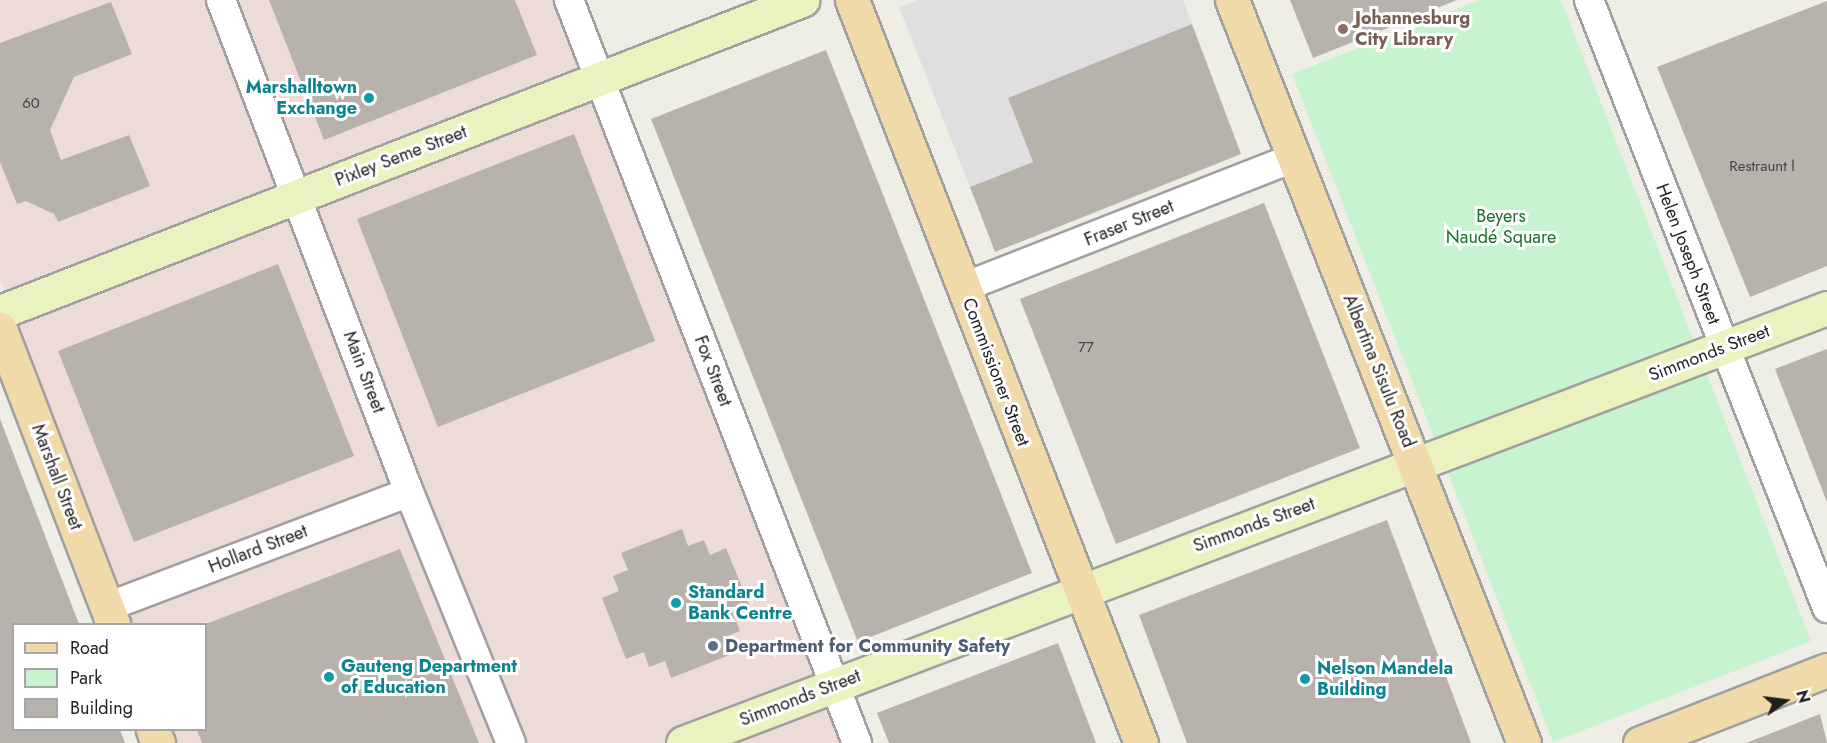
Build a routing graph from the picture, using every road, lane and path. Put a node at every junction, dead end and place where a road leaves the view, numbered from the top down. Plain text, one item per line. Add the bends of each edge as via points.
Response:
1 (221, 0) edge
2 (569, 0) edge
3 (802, 0) edge
4 (852, 0) edge
5 (1232, 0) edge
6 (1589, 0) edge
7 (600, 79) junction
8 (1294, 158) junction
9 (298, 197) junction
10 (964, 287) junction
11 (1827, 308) edge
12 (0, 312) edge
13 (0, 329) edge
14 (1724, 347) junction
15 (1416, 465) junction
16 (409, 492) junction
17 (1080, 589) junction
18 (1827, 608) edge
19 (110, 616) edge
20 (1827, 670) edge
21 (835, 685) junction
22 (511, 743) edge
23 (682, 743) edge
24 (857, 743) edge
25 (1141, 743) edge
26 (1524, 743) edge
27 (1640, 743) edge

1 - 9 street, Main Street
2 - 7 street, Fox Street
3 - 7 main road, Pixley Seme Street
4 - 10 main road, Commissioner Street
5 - 8 main road, Albertina Sisulu Road
6 - 14 street, Helen Joseph Street
7 - 9 main road, Pixley Seme Street
7 - 21 street, Fox Street
8 - 10 street, Fraser Street
8 - 15 main road, Albertina Sisulu Road
9 - 12 main road, Pixley Seme Street
9 - 16 street, Main Street
10 - 17 main road, Commissioner Street
11 - 14 main road, Simmonds Street
13 - 19 main road, Marshall Street
14 - 15 main road, Simmonds Street
14 - 18 street, Helen Joseph Street
15 - 17 main road, Simmonds Street
15 - 26 main road, Albertina Sisulu Road
16 - 19 street, Hollard Street
16 - 22 street, Main Street
17 - 21 main road, Simmonds Street
17 - 25 main road, Commissioner Street
20 - 27 main road
21 - 23 main road, Simmonds Street
21 - 24 street, Fox Street

